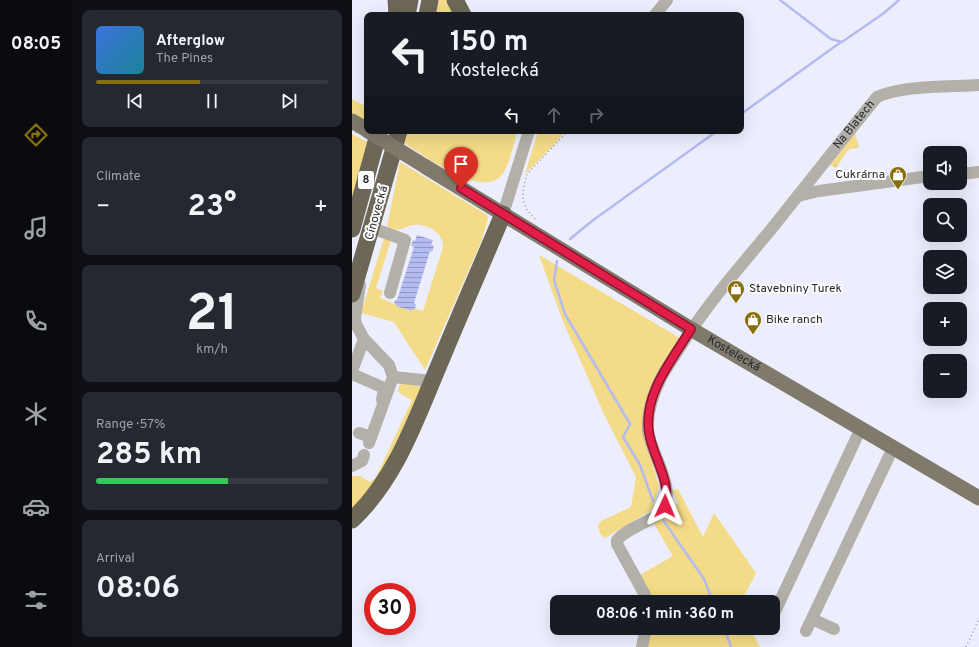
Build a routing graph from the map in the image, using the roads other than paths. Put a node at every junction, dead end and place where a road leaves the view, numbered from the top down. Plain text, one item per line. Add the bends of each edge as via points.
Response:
1 (396, 0) edge
2 (410, 0) edge
3 (430, 0) edge
4 (454, 0) edge
5 (667, 0) edge
6 (397, 12) edge
7 (408, 12) edge
8 (428, 12) edge
9 (462, 12) edge
10 (657, 12) edge
11 (979, 85) edge
12 (353, 122) edge
13 (364, 129) edge
14 (373, 134) edge
15 (378, 134) edge
16 (398, 134) edge
17 (528, 134) edge
18 (979, 172) edge
19 (967, 173) edge
20 (923, 177) edge
21 (798, 196) junction
22 (503, 214) junction
23 (372, 228) junction
24 (352, 229) edge
25 (366, 250) junction
26 (390, 293) dead end
27 (352, 294) edge
28 (691, 329) junction
29 (364, 339) junction
30 (352, 371) edge
31 (352, 374) edge
32 (394, 377) junction
33 (432, 381) junction
34 (375, 426) junction
35 (861, 428) junction
36 (359, 433) dead end
37 (893, 448) junction
38 (364, 455) dead end
39 (352, 466) edge
40 (979, 498) edge
41 (352, 520) edge
42 (643, 595) edge
43 (780, 601) edge
44 (812, 619) junction
45 (834, 630) dead end
46 (806, 631) dead end
47 (645, 635) edge
48 (642, 647) edge

1 - 6 highway
2 - 7 highway
3 - 8 highway
4 - 9 highway
5 - 10 street
11 - 21 street, Na Blatech via 903,90 877,97
12 - 13 main road, Kostelecká
14 - 22 main road, Kostelecká, bridge
15 - 24 highway, Cínovecká / 8
16 - 23 highway, Cínovecká / 8
17 - 22 street
18 - 19 street
20 - 21 street
21 - 28 street, Na Blatech
22 - 28 main road, Kostelecká
22 - 33 highway
23 - 25 highway, Cínovecká / 8
23 - 26 street via 405,240
25 - 27 highway, Cínovecká / 8
25 - 29 street via 355,318
28 - 35 main road, Kostelecká
28 - 42 street, Na Blatech via 662,376 650,406 648,430 668,498 665,506 657,514 617,540
29 - 30 street
29 - 32 street via 389,365
31 - 34 street via 384,388
32 - 33 street
32 - 34 street
33 - 41 highway via 386,481
34 - 36 street via 370,440
35 - 37 main road, Kostelecká
35 - 43 street
37 - 40 main road, Kostelecká
37 - 44 street
38 - 39 street via 362,461
44 - 45 street
44 - 46 street
47 - 48 street

